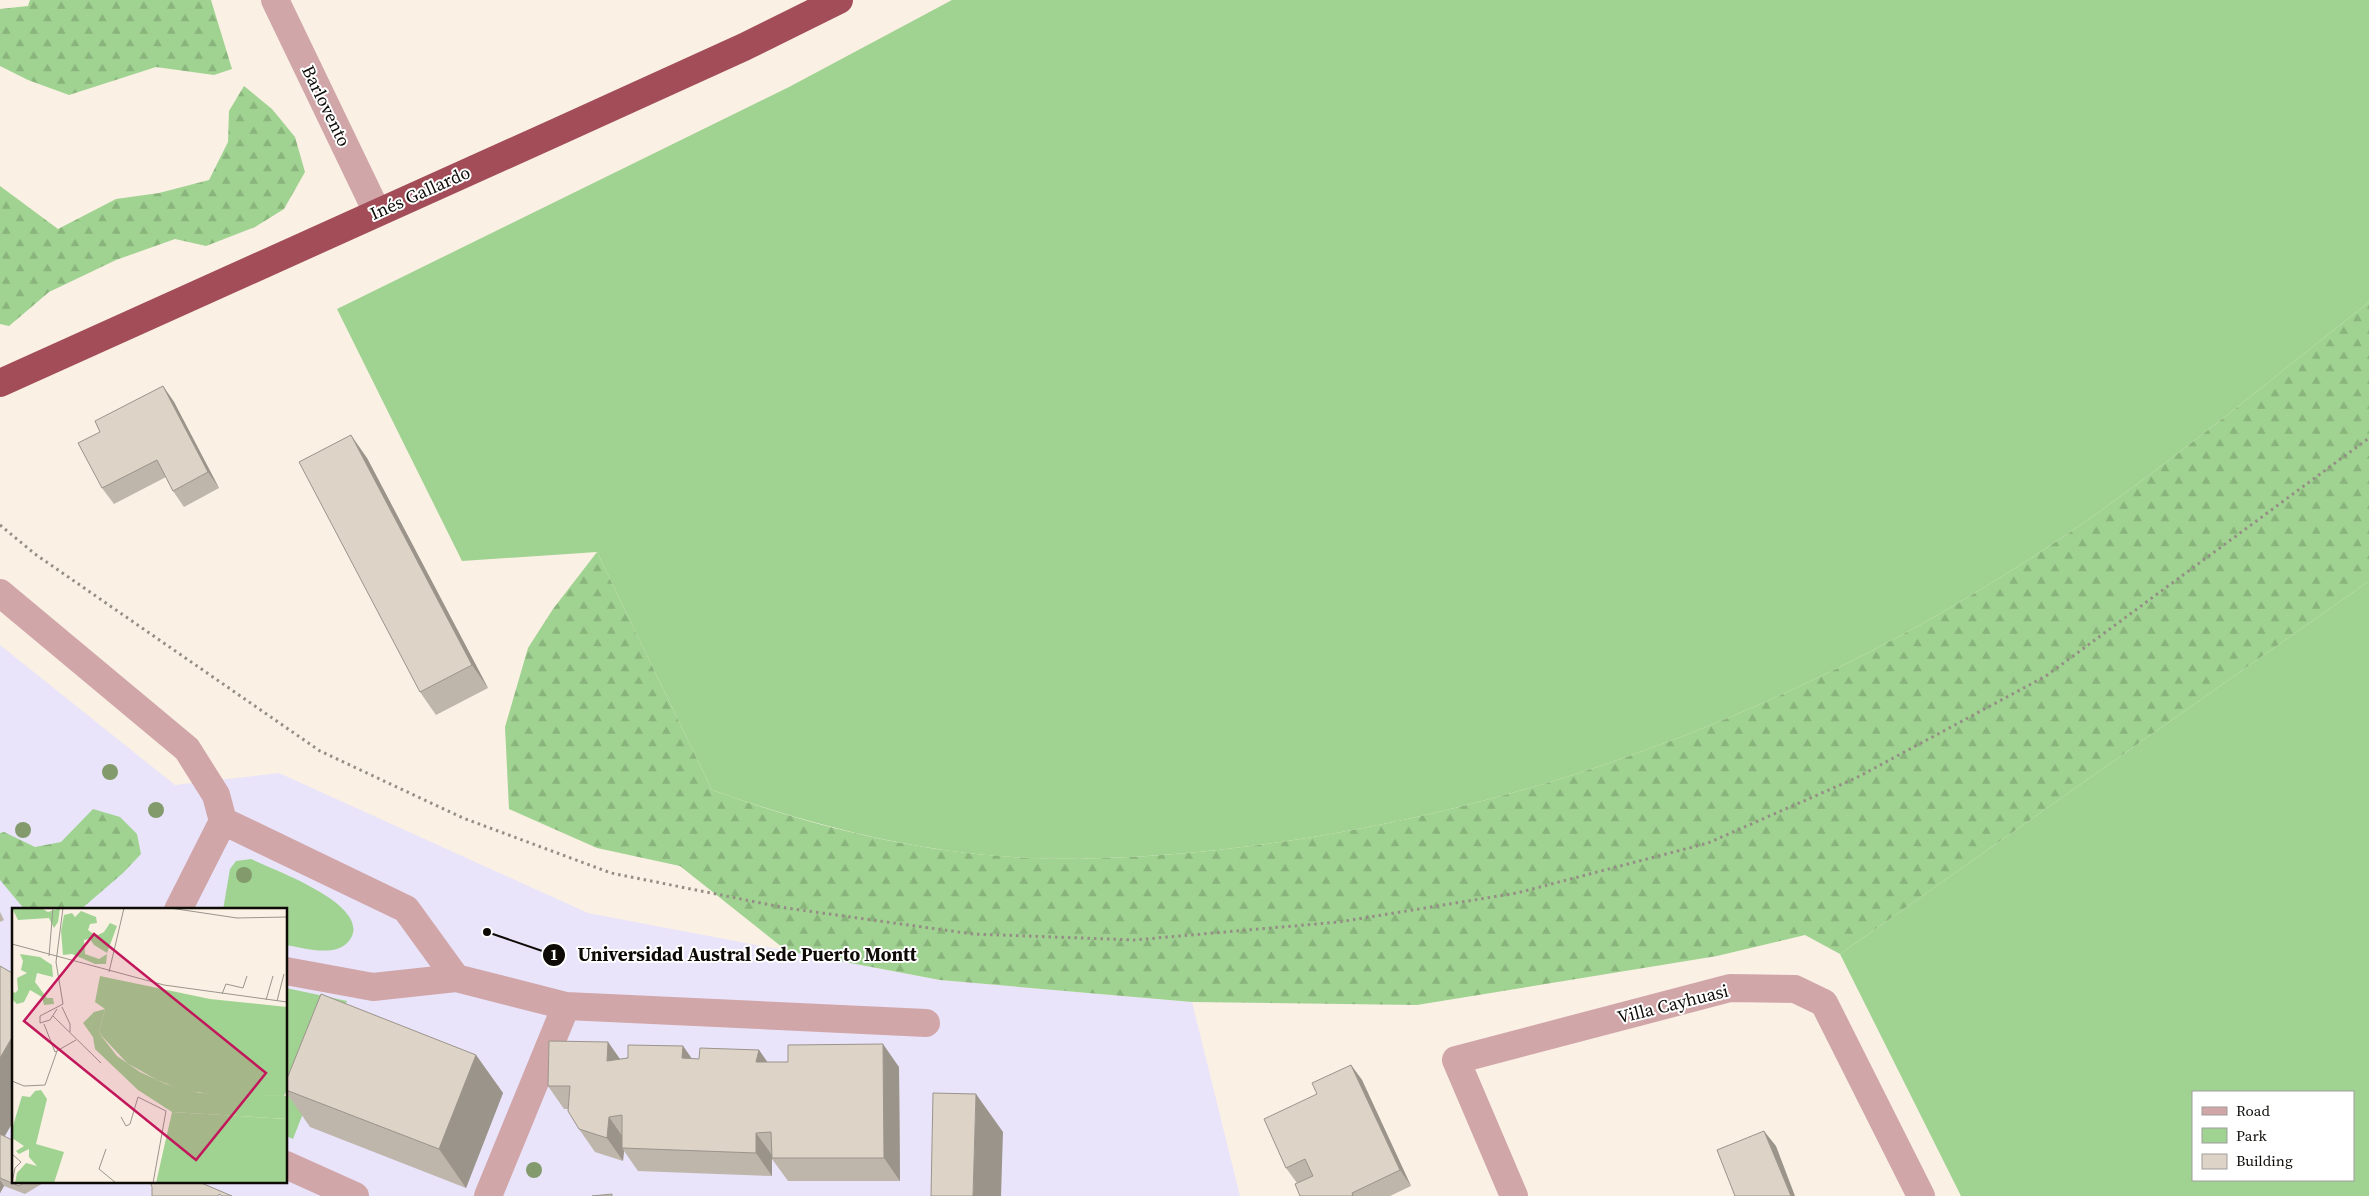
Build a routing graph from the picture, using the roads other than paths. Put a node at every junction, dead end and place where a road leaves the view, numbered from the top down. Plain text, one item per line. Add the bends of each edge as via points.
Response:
1 (275, 0) edge
2 (838, 0) edge
3 (378, 212) junction
4 (0, 383) edge
5 (0, 593) edge
6 (223, 821) junction
7 (197, 876) junction
8 (179, 908) edge
9 (203, 908) edge
10 (288, 971) edge
11 (456, 978) junction
12 (566, 1006) junction
13 (926, 1022) dead end
14 (288, 1165) edge
15 (355, 1196) edge
16 (488, 1196) edge
17 (1514, 1196) edge
18 (1921, 1196) edge

1 - 3 street, Barlovento
2 - 3 highway, Inés Gallardo via 744,47
3 - 4 highway, Inés Gallardo
5 - 6 street via 187,749 216,794
6 - 7 street
6 - 11 street via 406,909
7 - 8 street
7 - 9 street
10 - 11 street via 373,987
11 - 12 street
12 - 13 street
12 - 16 street
14 - 15 street
17 - 18 street, Villa Cayhuasi via 1456,1060 1730,988 1795,989 1824,1003

